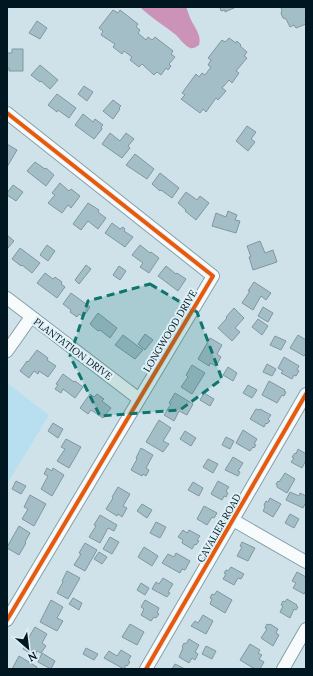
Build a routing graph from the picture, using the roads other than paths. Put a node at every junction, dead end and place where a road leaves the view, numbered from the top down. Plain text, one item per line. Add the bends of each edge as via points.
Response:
1 (7, 113) edge
2 (7, 298) edge
3 (31, 317) junction
4 (7, 351) edge
5 (306, 394) edge
6 (139, 399) junction
7 (233, 520) junction
8 (306, 562) edge
9 (7, 620) edge
10 (306, 629) edge
11 (146, 669) edge
12 (283, 669) edge

1 - 6 street, LONGWOOD DRIVE via 213,276
2 - 3 street, PLANTATION DRIVE
3 - 4 street
3 - 6 street, PLANTATION DRIVE
5 - 7 street, CAVALIER ROAD
6 - 9 street, LONGWOOD DRIVE
7 - 8 street
7 - 11 street, CAVALIER ROAD
10 - 12 street

